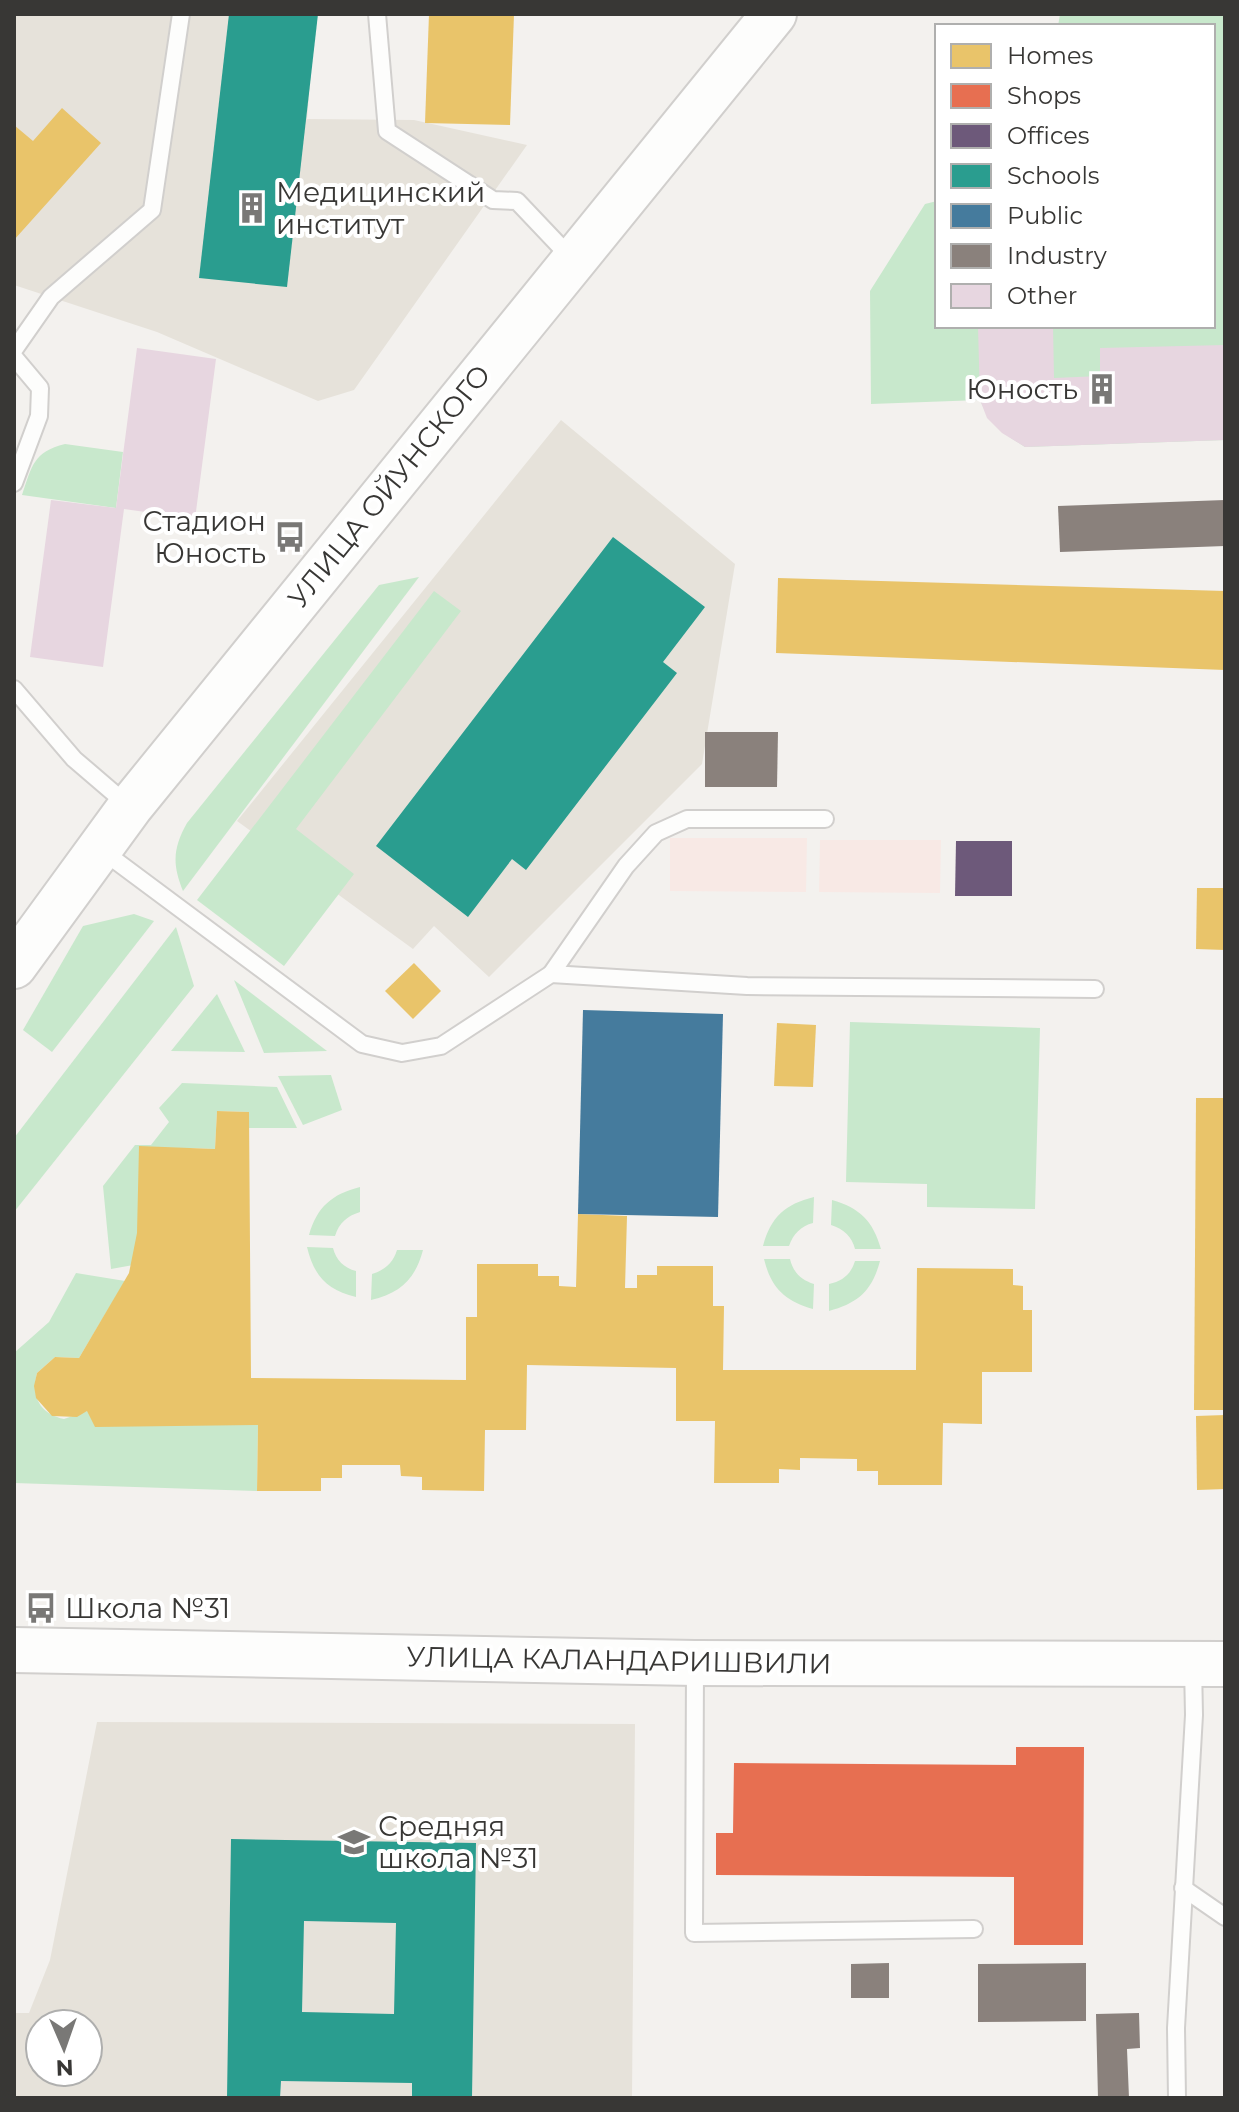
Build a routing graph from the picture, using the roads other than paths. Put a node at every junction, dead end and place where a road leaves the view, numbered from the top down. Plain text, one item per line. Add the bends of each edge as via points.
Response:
1 (181, 14) edge
2 (377, 14) edge
3 (774, 14) edge
4 (573, 260) junction
5 (14, 350) edge
6 (14, 357) edge
7 (14, 483) edge
8 (14, 689) edge
9 (130, 807) junction
10 (825, 819) dead end
11 (99, 849) junction
12 (14, 966) edge
13 (551, 974) junction
14 (1095, 989) dead end
15 (14, 1650) edge
16 (695, 1663) junction
17 (1209, 1664) edge
18 (1183, 1888) junction
19 (1225, 1917) edge
20 (974, 1929) dead end
21 (1177, 2098) edge

1 - 5 lane via 152,210 51,297
2 - 4 lane via 387,131 493,200 517,201
3 - 4 main road, УЛИЦА ОЙУНСКОГО
4 - 9 main road, УЛИЦА ОЙУНСКОГО
6 - 7 lane via 40,388 39,416
8 - 9 lane via 74,759
9 - 11 main road, УЛИЦА ОЙУНСКОГО
10 - 13 lane via 687,819 656,833 626,866
11 - 12 main road, УЛИЦА ОЙУНСКОГО
11 - 13 lane via 362,1044 402,1053 441,1046
13 - 14 lane via 747,986
15 - 16 main road, УЛИЦА КАЛАНДАРИШВИЛИ
16 - 17 main road, УЛИЦА КАЛАНДАРИШВИЛИ
16 - 20 lane via 694,1933
17 - 18 lane via 1194,1715
18 - 19 lane
18 - 21 lane

